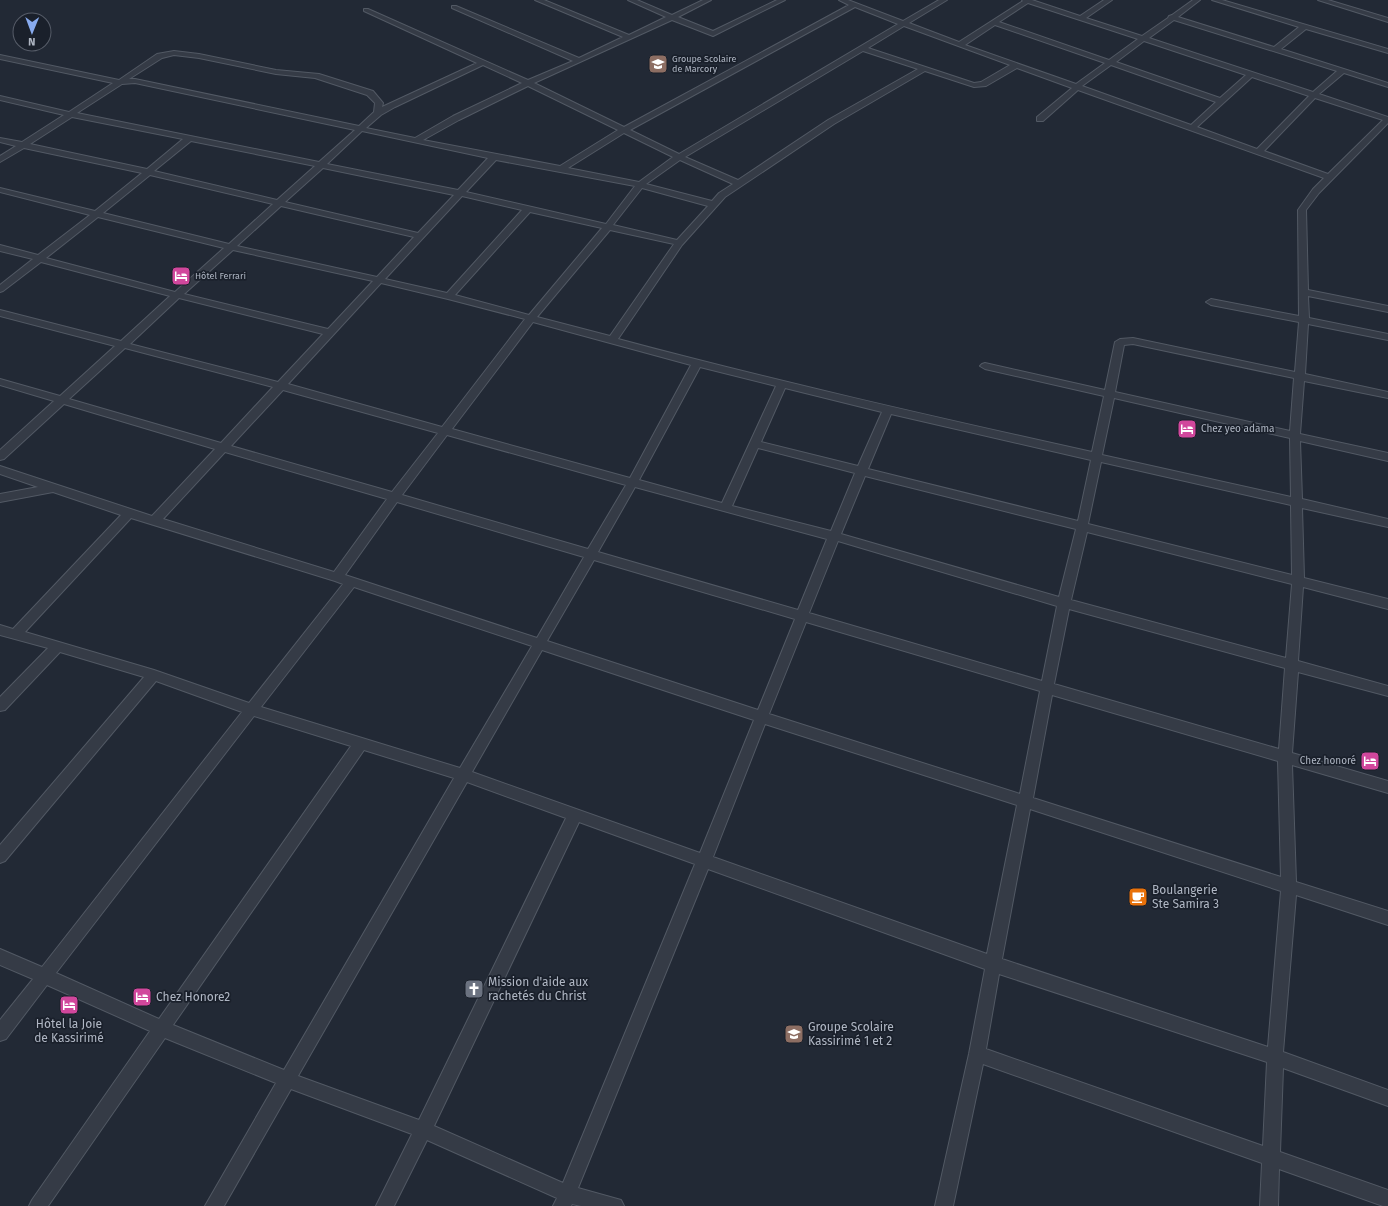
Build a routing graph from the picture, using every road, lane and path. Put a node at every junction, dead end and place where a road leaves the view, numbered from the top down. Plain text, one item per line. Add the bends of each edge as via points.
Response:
1 (538, 0) edge
2 (631, 0) edge
3 (708, 0) edge
4 (782, 0) edge
5 (842, 0) edge
6 (926, 0) edge
7 (1027, 0) edge
8 (1109, 0) edge
9 (1196, 0) edge
10 (1215, 0) edge
11 (1321, 0) edge
12 (940, 2) edge
13 (854, 5) junction
14 (454, 7) dead end
15 (366, 10) dead end
16 (671, 17) junction
17 (1171, 17) junction
18 (1080, 18) junction
19 (1388, 20) edge
20 (903, 23) junction
21 (994, 23) junction
22 (1305, 26) junction
23 (628, 37) junction
24 (1142, 39) junction
25 (960, 44) junction
26 (862, 48) junction
27 (1276, 50) junction
28 (1388, 51) edge
29 (0, 57) edge
30 (579, 62) junction
31 (1110, 62) junction
32 (482, 63) junction
33 (1016, 65) junction
34 (924, 69) junction
35 (1342, 71) junction
36 (1251, 74) junction
37 (119, 82) junction
38 (528, 83) junction
39 (1388, 85) edge
40 (1078, 86) junction
41 (1314, 95) junction
42 (0, 98) edge
43 (1222, 101) junction
44 (70, 114) junction
45 (378, 114) junction
46 (1040, 119) dead end
47 (1388, 119) edge
48 (1192, 128) junction
49 (361, 129) junction
50 (624, 130) junction
51 (190, 138) junction
52 (0, 140) edge
53 (415, 141) junction
54 (23, 145) junction
55 (1259, 152) junction
56 (494, 157) junction
57 (679, 157) junction
58 (0, 160) edge
59 (321, 164) junction
60 (561, 169) junction
61 (148, 172) junction
62 (1328, 177) junction
63 (737, 183) junction
64 (640, 185) junction
65 (0, 190) edge
66 (459, 193) junction
67 (280, 203) junction
68 (712, 204) junction
69 (527, 210) junction
70 (97, 214) junction
71 (607, 228) junction
72 (420, 236) junction
73 (679, 243) junction
74 (232, 247) junction
75 (0, 248) edge
76 (41, 258) junction
77 (379, 281) junction
78 (0, 289) edge
79 (1304, 292) junction
80 (177, 295) junction
81 (448, 296) junction
82 (1211, 302) dead end
83 (1388, 309) edge
84 (0, 313) edge
85 (531, 318) junction
86 (1304, 320) junction
87 (331, 333) junction
88 (1388, 338) edge
89 (613, 339) junction
90 (122, 344) junction
91 (696, 363) junction
92 (985, 366) dead end
93 (1299, 376) junction
94 (0, 382) edge
95 (782, 384) junction
96 (282, 386) junction
97 (1109, 394) junction
98 (1388, 395) edge
99 (62, 399) junction
100 (888, 410) junction
101 (444, 431) junction
102 (1294, 434) junction
103 (755, 444) junction
104 (225, 447) junction
105 (0, 456) edge
106 (1096, 456) junction
107 (1388, 457) edge
108 (0, 470) edge
109 (862, 471) junction
110 (633, 482) junction
111 (54, 488) junction
112 (395, 496) junction
113 (0, 498) edge
114 (1297, 502) junction
115 (726, 508) junction
116 (129, 513) junction
117 (155, 520) junction
118 (1388, 523) edge
119 (1082, 528) junction
120 (834, 536) junction
121 (591, 555) junction
122 (337, 577) junction
123 (1298, 581) junction
124 (351, 582) junction
125 (1064, 603) junction
126 (1388, 604) edge
127 (803, 617) junction
128 (0, 630) edge
129 (15, 634) junction
130 (539, 644) junction
131 (58, 646) junction
132 (1291, 664) junction
133 (154, 675) junction
134 (1048, 687) junction
135 (1388, 690) edge
136 (0, 706) edge
137 (252, 710) junction
138 (762, 717) junction
139 (361, 743) junction
140 (1285, 757) junction
141 (464, 775) junction
142 (1388, 787) edge
143 (1025, 802) junction
144 (575, 815) junction
145 (0, 856) edge
146 (704, 861) junction
147 (1289, 886) junction
148 (1388, 918) edge
149 (0, 957) edge
150 (993, 964) junction
151 (45, 976) junction
152 (163, 1029) junction
153 (0, 1033) edge
154 (977, 1054) junction
155 (1275, 1057) junction
156 (288, 1080) junction
157 (1388, 1098) edge
158 (423, 1130) junction
159 (1271, 1158) junction
160 (1388, 1199) edge
161 (565, 1200) edge
162 (38, 1206) edge
163 (214, 1206) edge
164 (385, 1206) edge
165 (615, 1206) edge
166 (944, 1206) edge
167 (1269, 1206) edge

1 - 23 street
2 - 16 street
3 - 16 street
4 - 16 street via 713,34
5 - 13 street
6 - 12 street
7 - 18 street
7 - 21 street
8 - 18 street
9 - 17 street
10 - 22 street
11 - 19 street
12 - 20 street
13 - 20 street
13 - 50 street
14 - 30 street
15 - 32 street
16 - 23 street
17 - 24 street
17 - 27 street
18 - 24 street
20 - 25 street
20 - 26 street
21 - 25 street
21 - 31 street
22 - 27 street
22 - 28 street
23 - 30 street
24 - 31 street
24 - 36 street
25 - 33 street
26 - 34 street
26 - 57 street
27 - 35 street
29 - 37 street
30 - 38 street
31 - 40 street
31 - 43 street
32 - 38 street
32 - 45 street
33 - 34 street via 983,84 974,85
33 - 40 street
34 - 63 street via 831,122
35 - 39 street
35 - 41 street
36 - 41 street
36 - 43 street
37 - 44 street
37 - 45 street via 160,56 174,53 199,56 276,72 316,76 370,93 379,103
37 - 49 street via 135,81
38 - 50 street
38 - 53 street
40 - 46 street
40 - 48 street
41 - 47 street
41 - 55 street
42 - 44 street
43 - 48 street
44 - 51 street
44 - 54 street
45 - 49 street
47 - 62 street
48 - 55 street
49 - 53 street
49 - 59 street
50 - 57 street
50 - 60 street
51 - 59 street
51 - 61 street
52 - 54 street
53 - 56 street
54 - 58 street
54 - 61 street
55 - 62 street
56 - 60 street
56 - 66 street
57 - 63 street
57 - 64 street
59 - 66 street
59 - 67 street
60 - 64 street
61 - 67 street
61 - 70 street
62 - 79 street via 1302,210
63 - 68 street
64 - 68 street
64 - 71 street
65 - 70 street
66 - 69 street
66 - 72 street
67 - 72 street
67 - 74 street
68 - 73 street
69 - 71 street
69 - 81 street
70 - 74 street
70 - 76 street
71 - 73 street
71 - 85 street
72 - 77 street
73 - 89 street
74 - 77 street
74 - 80 street
75 - 76 street
76 - 78 street
76 - 80 street
77 - 81 street
77 - 87 street
79 - 83 street
79 - 86 street
80 - 87 street
80 - 90 street
81 - 85 street
82 - 86 street
84 - 90 street
85 - 89 street
85 - 101 street
86 - 88 street
86 - 93 street
87 - 96 street
89 - 91 street
90 - 96 street
90 - 99 street
91 - 95 street
91 - 110 street
92 - 97 street
93 - 97 street via 1125,341 1120,342
93 - 98 street
93 - 102 street
94 - 99 street
95 - 100 street
95 - 103 street
96 - 101 street
96 - 104 street
97 - 102 street
97 - 106 street
99 - 104 street
99 - 105 street
100 - 106 street
100 - 109 street
101 - 110 street
101 - 112 street
102 - 107 street
102 - 114 street
103 - 109 street
103 - 115 street
104 - 112 street
104 - 117 street
106 - 114 street
106 - 119 street
108 - 111 street
109 - 119 street
109 - 120 street
110 - 115 street
110 - 121 street
111 - 113 street
111 - 116 street
112 - 121 street
112 - 122 street
114 - 118 street
114 - 123 street
115 - 120 street
116 - 117 street
116 - 129 street
117 - 122 street
119 - 123 street
119 - 125 street
120 - 125 street
120 - 127 street
121 - 127 street
121 - 130 street
122 - 124 street
123 - 126 street
123 - 132 street
124 - 130 street
124 - 137 street
125 - 132 street
125 - 134 street
127 - 134 street
127 - 138 street
128 - 129 street
129 - 131 street
130 - 138 street
130 - 141 street
131 - 133 street
131 - 136 street
132 - 135 street
132 - 140 street
133 - 137 street
133 - 145 street
134 - 140 street
134 - 143 street
137 - 139 street
137 - 151 street
138 - 143 street
138 - 146 street
139 - 141 street
139 - 152 street
140 - 142 street
140 - 147 street
141 - 144 street
141 - 156 street
143 - 147 street
143 - 150 street
144 - 146 street
144 - 158 street
146 - 150 street
146 - 161 street
147 - 148 street
147 - 155 street
149 - 151 street
150 - 154 street
150 - 155 street
151 - 152 street
151 - 153 street
152 - 156 street
152 - 162 street
154 - 159 street
154 - 166 street
155 - 157 street
155 - 159 street
156 - 158 street
156 - 163 street
158 - 161 street
158 - 164 street
159 - 160 street
159 - 167 street
161 - 165 street

